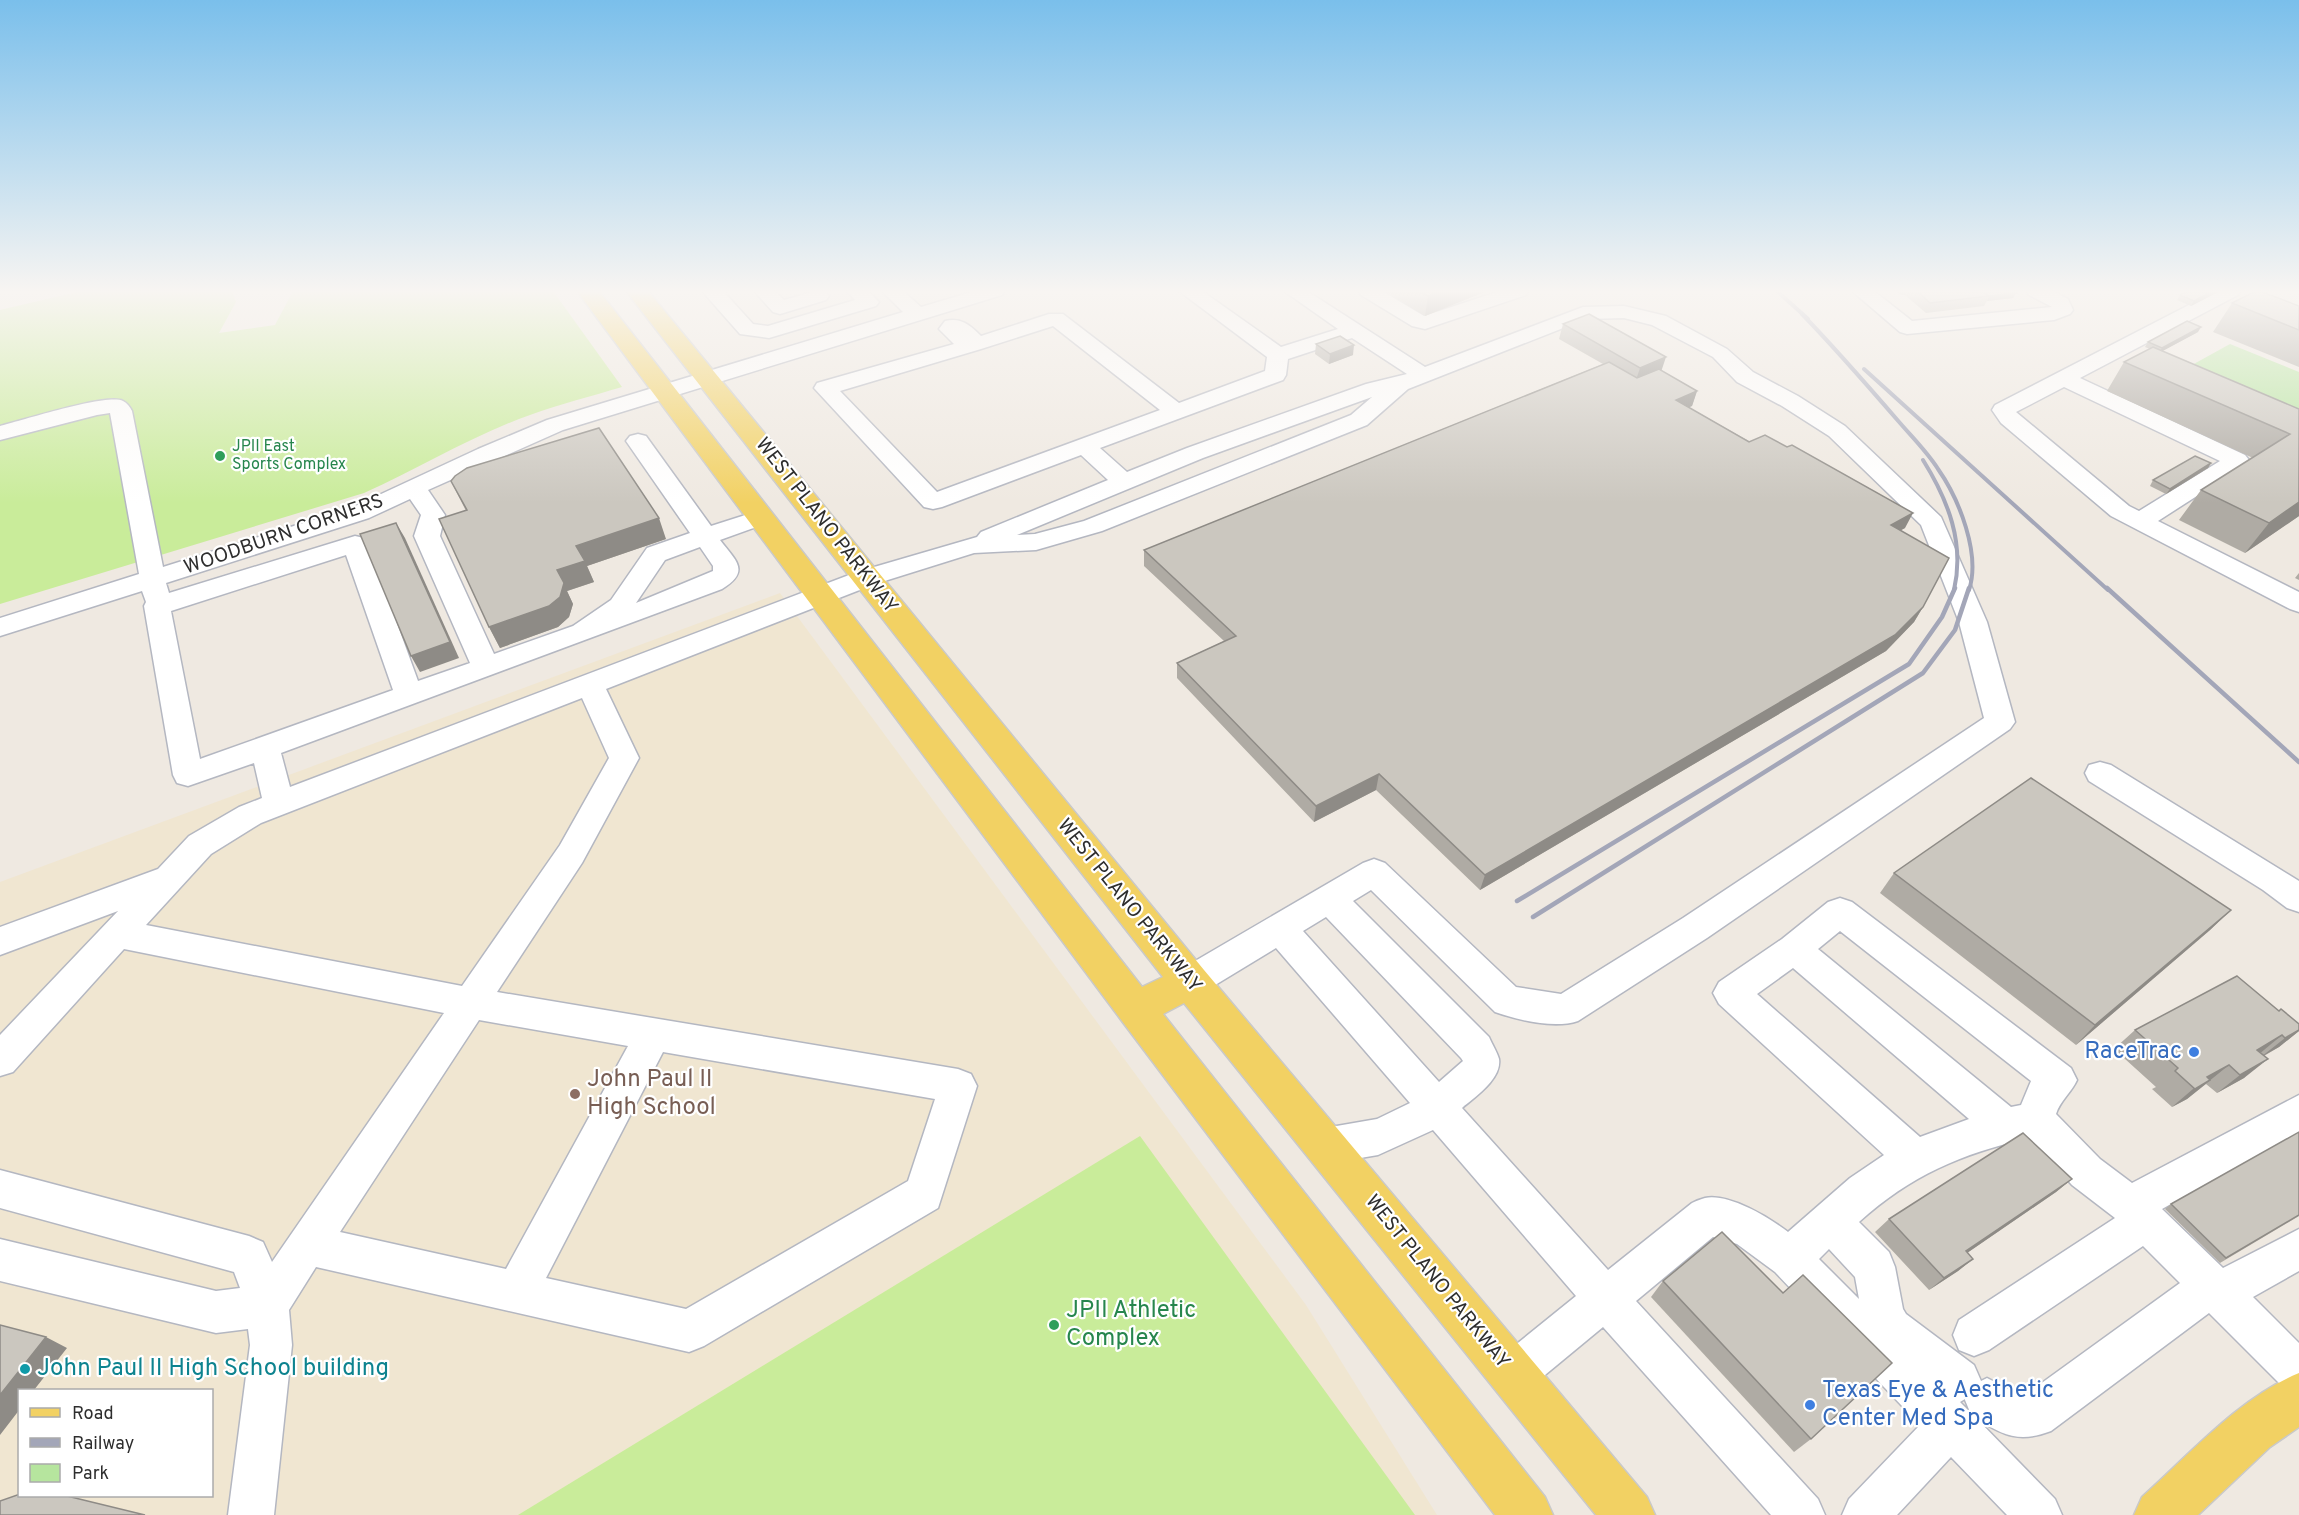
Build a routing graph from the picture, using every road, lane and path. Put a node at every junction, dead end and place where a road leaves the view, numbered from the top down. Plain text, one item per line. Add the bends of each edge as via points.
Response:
1 (641, 362) edge
2 (695, 362) edge
3 (765, 362) edge
4 (916, 362) edge
5 (1112, 362) edge
6 (1277, 362) edge
7 (1391, 362) edge
8 (1459, 362) edge
9 (1729, 362) edge
10 (2096, 362) edge
11 (2062, 378) junction
12 (709, 379) junction
13 (1412, 380) junction
14 (664, 392) junction
15 (1177, 412) junction
16 (0, 433) edge
17 (638, 441) dead end
18 (1084, 446) junction
19 (1124, 482) junction
20 (415, 488) junction
21 (761, 517) junction
22 (2140, 521) junction
23 (705, 537) junction
24 (972, 545) junction
25 (866, 578) junction
26 (152, 579) junction
27 (822, 595) junction
28 (2299, 603) edge
29 (157, 606) junction
30 (0, 627) edge
31 (583, 632) junction
32 (486, 667) junction
33 (590, 684) junction
34 (409, 695) junction
35 (266, 747) junction
36 (2100, 773) dead end
37 (279, 804) junction
38 (169, 878) junction
39 (1329, 898) junction
40 (2299, 899) edge
41 (1279, 928) junction
42 (118, 934) junction
43 (0, 940) edge
44 (1794, 949) junction
45 (1190, 982) junction
46 (471, 1003) junction
47 (1136, 1009) junction
48 (653, 1034) junction
49 (0, 1060) edge
50 (1436, 1108) junction
51 (2299, 1112) edge
52 (2020, 1123) junction
53 (1325, 1146) junction
54 (1917, 1159) junction
55 (0, 1189) edge
56 (2138, 1213) junction
57 (1831, 1222) junction
58 (307, 1245) junction
59 (2299, 1249) edge
60 (1790, 1258) junction
61 (0, 1260) edge
62 (2215, 1289) junction
63 (516, 1293) junction
64 (1606, 1299) junction
65 (267, 1305) junction
66 (1974, 1335) dead end
67 (2299, 1373) edge
68 (1513, 1374) junction
69 (2299, 1397) edge
70 (1951, 1425) junction
71 (251, 1515) edge
72 (1527, 1515) edge
73 (1629, 1515) edge
74 (1802, 1515) edge
75 (1865, 1515) edge
76 (2039, 1515) edge
77 (2160, 1515) edge

1 - 14 main road
2 - 12 main road, WEST PLANO PARKWAY
3 - 12 street, WOODBURN CORNERS
4 - 18 street via 825,388 933,501
5 - 15 street
6 - 15 street via 1275,375
7 - 13 street
8 - 13 street
9 - 39 street via 1745,377 1837,431 1932,522 1973,622 2000,722 1695,928 1565,1010 1507,1001 1374,872
10 - 11 street
11 - 22 street via 2005,407 2004,413 2114,506
11 - 22 street via 2237,460
12 - 14 street, WOODBURN CORNERS
12 - 25 main road, WEST PLANO PARKWAY
13 - 19 street via 1374,388
13 - 24 street via 1359,420 1093,526 1036,542
14 - 20 street, WOODBURN CORNERS via 532,433
14 - 21 main road
15 - 18 street
16 - 26 street via 117,406
17 - 23 street
18 - 19 street
19 - 24 street
20 - 26 street, WOODBURN CORNERS via 360,513
20 - 32 street via 432,515 428,536
21 - 23 street
21 - 27 main road
22 - 28 street
23 - 31 street via 656,554 620,606
23 - 31 street via 726,566 726,575
24 - 25 street
25 - 27 street
25 - 45 main road, WEST PLANO PARKWAY
26 - 29 street
26 - 30 street, WOODBURN CORNERS
27 - 33 street
27 - 47 main road
29 - 34 street via 355,544
29 - 35 street via 188,775
31 - 32 street
32 - 34 street
33 - 37 street
33 - 46 street via 624,758 572,854
34 - 35 street
35 - 37 street
36 - 40 street
37 - 38 street via 250,815 200,845
38 - 42 street
38 - 43 street
39 - 41 street
39 - 50 street via 1476,1048 1481,1061 1478,1071
41 - 45 street
41 - 50 street
42 - 46 street
42 - 49 street
44 - 52 street
44 - 52 street via 1840,912 2058,1080
44 - 54 street via 1731,993
45 - 47 main road
45 - 53 main road, WEST PLANO PARKWAY
46 - 48 street
46 - 58 street
47 - 72 main road
48 - 63 street
48 - 63 street via 958,1086 924,1194 689,1331
50 - 53 street via 1378,1137
50 - 64 street
51 - 56 street
52 - 54 street via 1985,1130
52 - 56 street
53 - 68 main road, WEST PLANO PARKWAY
54 - 57 street via 1877,1182
55 - 65 street via 249,1257
56 - 62 street
56 - 66 street
57 - 60 street
57 - 62 street via 1874,1267 1883,1318 1891,1329 2011,1415 2035,1415
58 - 63 street
58 - 65 street
59 - 62 street
60 - 64 street via 1736,1222 1706,1217
60 - 70 street
61 - 65 street via 216,1312
62 - 67 street
64 - 68 street
64 - 74 street
65 - 71 street via 271,1345
68 - 73 main road, WEST PLANO PARKWAY
69 - 77 main road via 2253,1430
70 - 75 street
70 - 76 street

